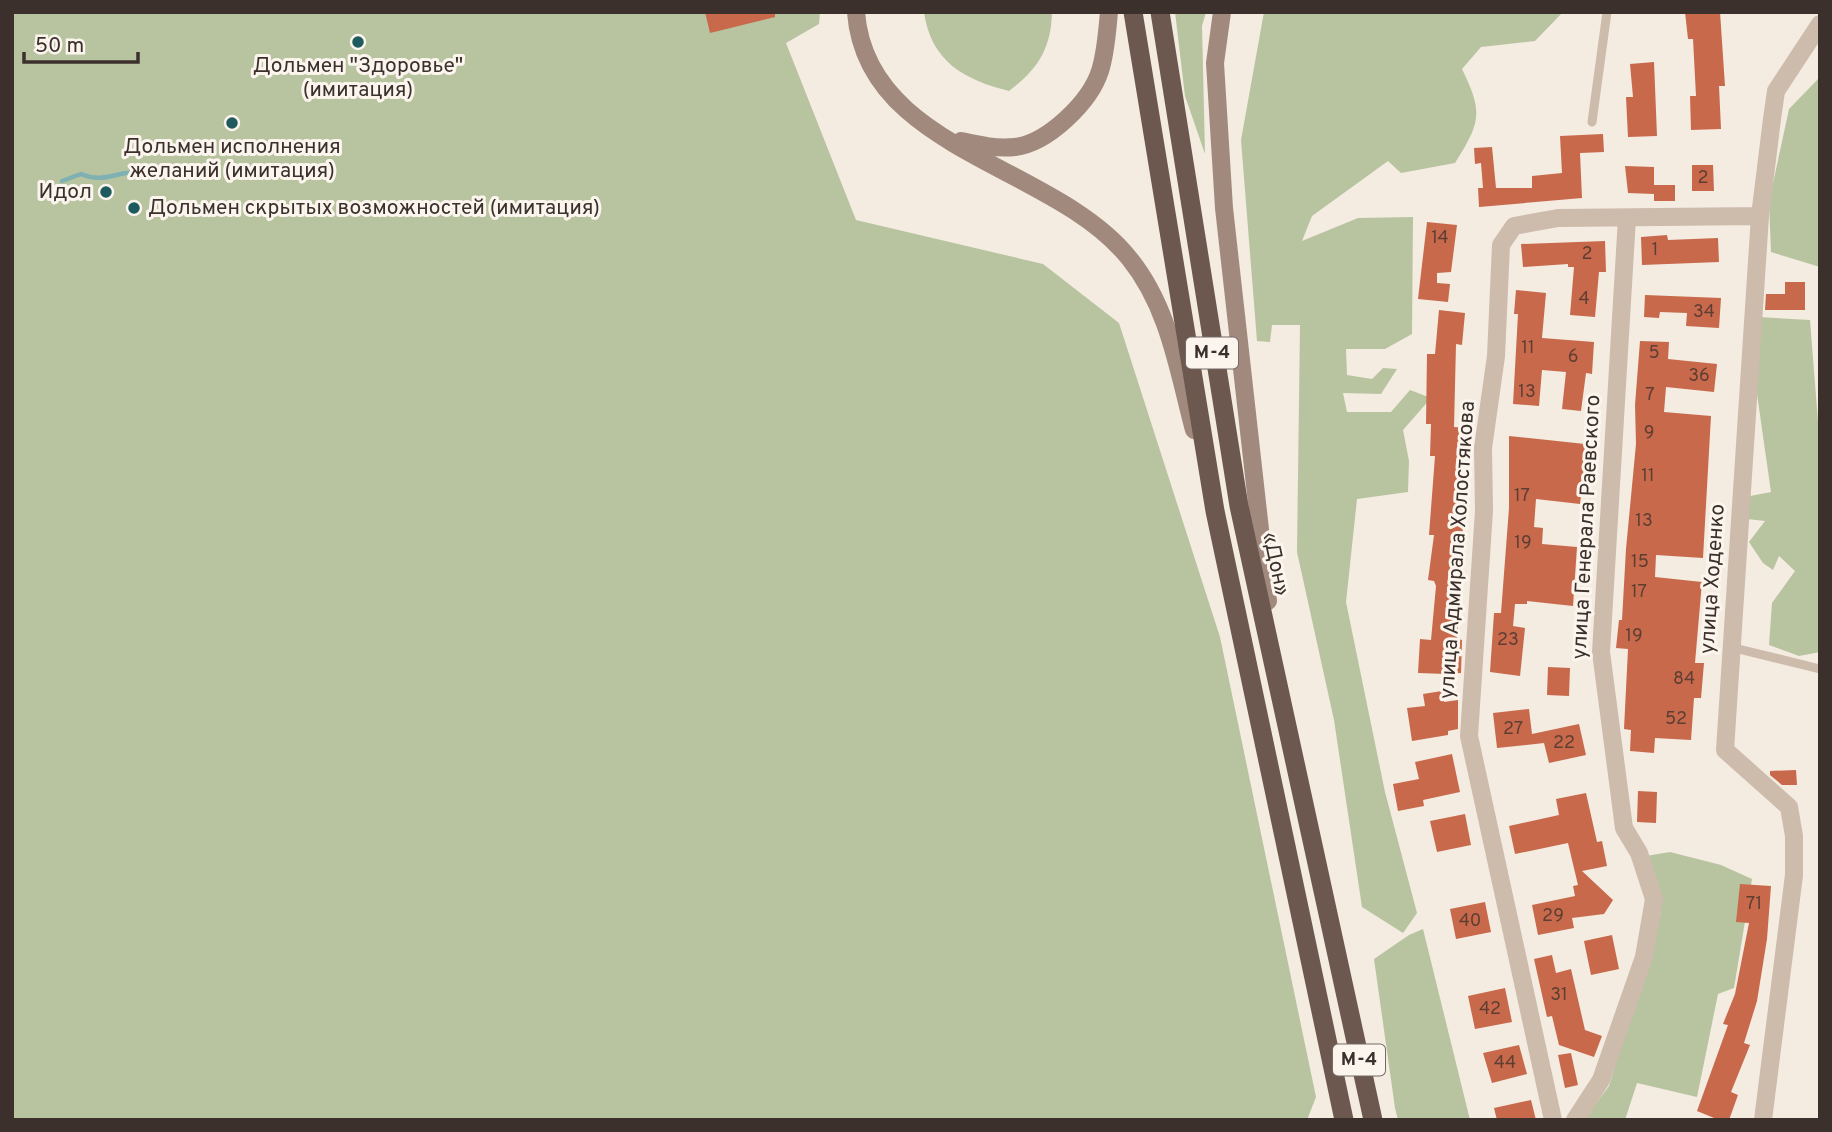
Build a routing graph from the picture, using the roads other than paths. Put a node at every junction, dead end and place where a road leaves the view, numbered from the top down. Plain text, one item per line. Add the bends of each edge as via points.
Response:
1 (856, 12) edge
2 (1109, 12) edge
3 (1133, 12) edge
4 (1160, 12) edge
5 (1222, 12) edge
6 (1607, 12) edge
7 (1820, 24) edge
8 (890, 92) junction
9 (1592, 122) dead end
10 (1760, 216) junction
11 (1627, 218) junction
12 (1215, 511) junction
13 (1730, 647) junction
14 (1820, 669) edge
15 (1279, 691) junction
16 (1344, 1120) edge
17 (1373, 1120) edge
18 (1553, 1120) edge
19 (1575, 1120) edge
20 (1763, 1120) edge

1 - 8 main road via 859,37
2 - 8 main road via 1100,72 1088,97 1062,123 1018,147 992,148 937,130
3 - 12 highway, М-4
4 - 15 highway, «Дон» / М-4 via 1237,492
5 - 15 main road via 1215,63 1224,208
6 - 9 lane
7 - 10 street, улица Ходенко via 1776,91
8 - 12 main road via 945,141 1069,205 1129,258 1160,304
10 - 11 street, улица Адмирала Холостякова
10 - 13 street, улица Ходенко
11 - 18 street, улица Адмирала Холостякова via 1558,218 1514,226 1501,245 1496,356 1483,449 1484,512 1469,736
11 - 19 street, улица Генерала Раевского via 1601,652 1624,828 1639,853 1654,900 1644,957 1601,1080
12 - 16 highway, М-4
13 - 14 lane
13 - 20 street, улица Ходенко via 1725,750 1790,807 1794,836 1794,875
15 - 17 highway, «Дон» / М-4

